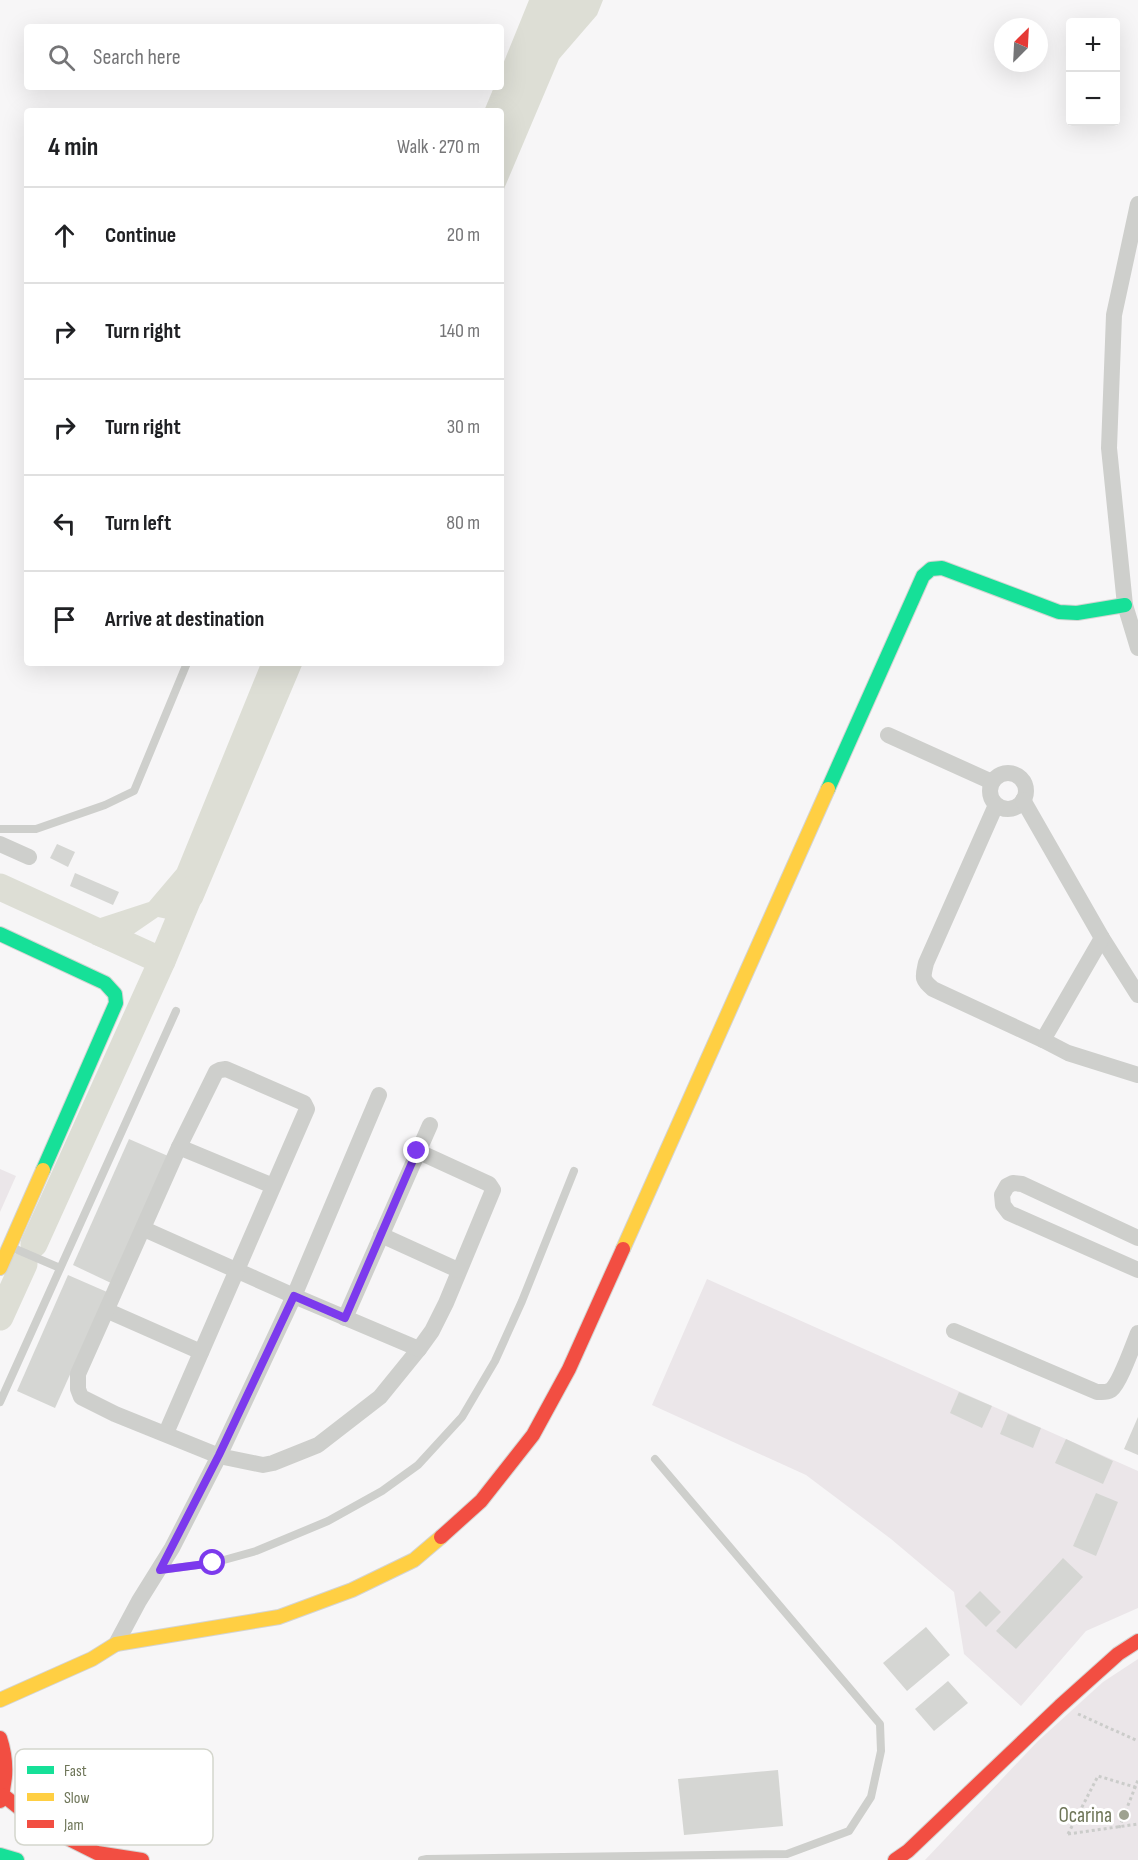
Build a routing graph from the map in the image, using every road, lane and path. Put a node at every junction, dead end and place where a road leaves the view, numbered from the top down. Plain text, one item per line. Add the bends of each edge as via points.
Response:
1 (1138, 204) edge
2 (1125, 605) junction
3 (1138, 648) edge
4 (186, 666) edge
5 (888, 735) dead end
6 (992, 782) junction
7 (1023, 800) junction
8 (996, 805) junction
9 (0, 829) edge
10 (0, 844) edge
11 (29, 857) dead end
12 (0, 934) edge
13 (1102, 938) junction
14 (1138, 994) edge
15 (176, 1011) dead end
16 (1043, 1040) junction
17 (1138, 1075) edge
18 (379, 1095) dead end
19 (430, 1125) dead end
20 (179, 1147) junction
21 (417, 1151) junction
22 (574, 1171) dead end
23 (273, 1186) junction
24 (144, 1229) junction
25 (381, 1235) junction
26 (1138, 1238) edge
27 (9, 1247) junction
28 (0, 1268) edge
29 (60, 1268) junction
30 (458, 1270) junction
31 (1138, 1270) edge
32 (237, 1271) junction
33 (294, 1296) junction
34 (108, 1311) junction
35 (345, 1318) junction
36 (954, 1331) dead end
37 (1138, 1333) edge
38 (419, 1349) junction
39 (201, 1352) junction
40 (0, 1400) edge
41 (165, 1433) junction
42 (219, 1455) junction
43 (655, 1458) dead end
44 (160, 1570) junction
45 (1138, 1641) edge
46 (116, 1644) junction
47 (0, 1700) edge
48 (1060, 1706) junction
49 (0, 1738) edge
50 (1138, 1741) edge
51 (1138, 1780) edge
52 (1137, 1788) edge
53 (1, 1798) edge
54 (15, 1808) edge
55 (1138, 1824) edge
56 (1119, 1828) junction
57 (81, 1845) edge
58 (0, 1855) edge
59 (17, 1860) edge
60 (142, 1860) edge
61 (422, 1860) edge
62 (895, 1860) edge

1 - 2 street via 1114,315 1109,448
2 - 3 street
2 - 46 street via 1059,612 942,568 931,569 923,576 569,1368 533,1435 481,1502 414,1560 352,1590 279,1617
4 - 9 lane via 134,791 36,829
5 - 6 street
6 - 7 street via 1001,774 1019,777 1026,788
6 - 8 street via 990,794
7 - 8 street via 1008,809
7 - 13 street
8 - 16 street via 926,963 924,981 933,989
10 - 11 street
12 - 27 street via 105,983 116,994 116,1003
13 - 14 street
13 - 16 street
15 - 29 lane
16 - 17 street via 1068,1053
18 - 33 street
19 - 21 street
20 - 23 street
20 - 23 street via 216,1072 226,1069 307,1106
20 - 24 street
21 - 25 street
21 - 30 street via 492,1186 493,1192
22 - 44 lane via 495,1361 462,1417 418,1466 328,1521 256,1551 213,1563
23 - 32 street
24 - 32 street
24 - 34 street
25 - 30 street
25 - 35 street
26 - 31 street via 1022,1184 1012,1183 1002,1195 1009,1213
27 - 28 street
27 - 29 lane
29 - 40 lane
30 - 38 street via 446,1303
32 - 33 street
32 - 39 street
33 - 35 street
33 - 42 street
34 - 39 street
34 - 41 street via 78,1374 81,1397
35 - 38 street
36 - 37 street via 1096,1392 1106,1392 1117,1382
38 - 42 street via 381,1397 318,1445 263,1465
39 - 41 street
41 - 42 street
42 - 44 street
43 - 61 lane via 880,1724 881,1751 871,1797 849,1831 788,1854
44 - 46 street
45 - 48 street
46 - 47 street via 92,1659
48 - 50 path
48 - 62 street
49 - 53 street via 6,1770
51 - 52 path
52 - 56 path
52 - 56 path via 1098,1776 1068,1834
53 - 54 street
55 - 56 path
57 - 60 street via 97,1853
58 - 59 street

